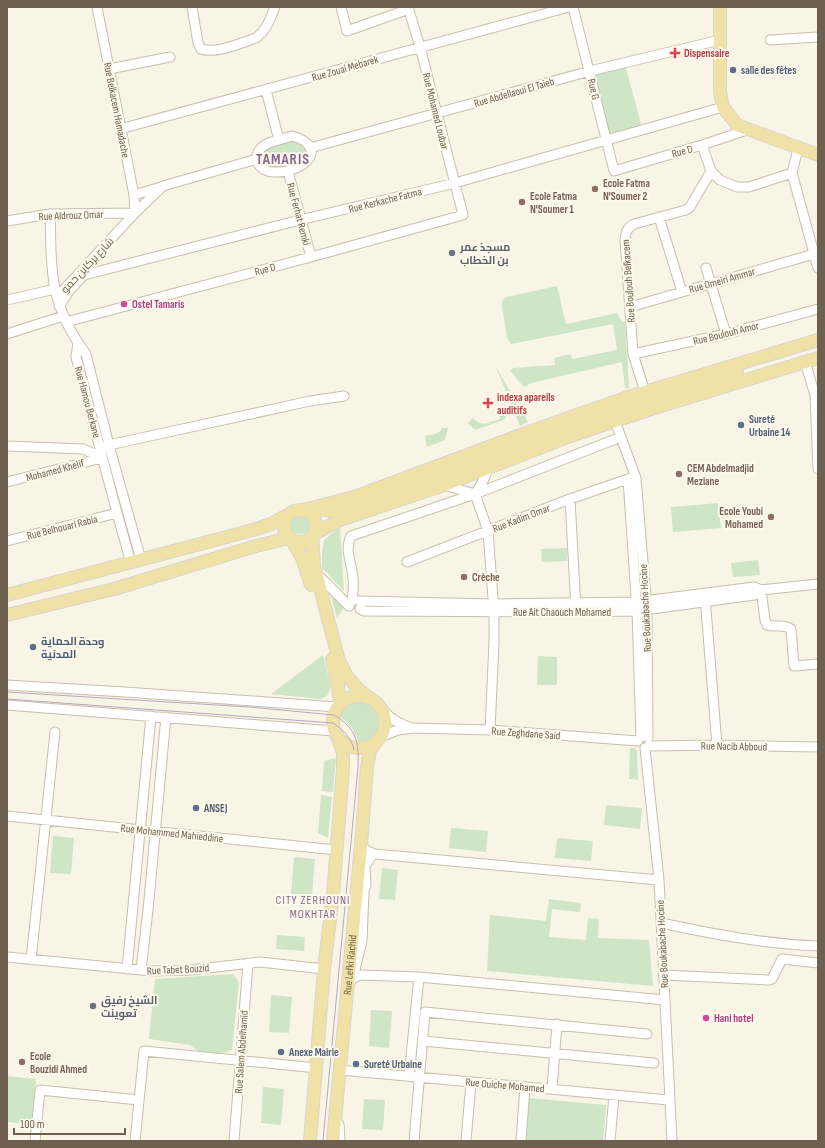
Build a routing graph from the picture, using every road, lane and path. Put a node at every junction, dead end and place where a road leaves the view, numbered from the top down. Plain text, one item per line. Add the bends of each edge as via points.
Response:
1 (97, 7) edge
2 (192, 7) edge
3 (275, 7) edge
4 (341, 7) edge
5 (569, 7) edge
6 (573, 7) edge
7 (720, 7) edge
8 (408, 8) edge
9 (818, 37) edge
10 (720, 40) junction
11 (770, 40) dead end
12 (420, 47) junction
13 (170, 57) dead end
14 (109, 69) junction
15 (590, 71) junction
16 (266, 90) junction
17 (723, 107) junction
18 (436, 113) junction
19 (120, 129) junction
20 (750, 129) junction
21 (279, 140) junction
22 (605, 140) junction
23 (702, 145) junction
24 (310, 148) junction
25 (798, 149) junction
26 (818, 155) edge
27 (257, 159) junction
28 (288, 171) junction
29 (614, 171) joint
30 (711, 171) junction
31 (792, 173) junction
32 (455, 183) junction
33 (163, 186) junction
34 (134, 195) junction
35 (135, 213) junction
36 (50, 214) junction
37 (463, 215) joint
38 (659, 217) junction
39 (300, 220) junction
40 (7, 221) edge
41 (814, 254) junction
42 (311, 257) junction
43 (706, 268) dead end
44 (818, 268) edge
45 (84, 275) junction
46 (74, 278) junction
47 (711, 284) junction
48 (682, 292) junction
49 (57, 297) junction
50 (7, 300) edge
51 (630, 307) junction
52 (818, 309) edge
53 (65, 319) junction
54 (7, 334) edge
55 (726, 334) junction
56 (818, 340) edge
57 (78, 343) joint
58 (818, 346) edge
59 (633, 354) junction
60 (818, 358) edge
61 (805, 362) junction
62 (645, 392) junction
63 (816, 395) edge
64 (344, 396) dead end
65 (615, 421) junction
66 (621, 437) junction
67 (818, 440) edge
68 (7, 446) edge
69 (103, 452) junction
70 (489, 467) junction
71 (818, 469) edge
72 (632, 478) junction
73 (7, 482) edge
74 (444, 485) junction
75 (475, 494) junction
76 (570, 499) junction
77 (316, 507) junction
78 (303, 510) junction
79 (116, 513) junction
80 (289, 514) junction
81 (262, 527) junction
82 (488, 531) junction
83 (313, 535) junction
84 (290, 539) junction
85 (7, 541) edge
86 (269, 542) junction
87 (136, 562) junction
88 (407, 562) dead end
89 (316, 572) junction
90 (818, 584) edge
91 (761, 590) junction
92 (7, 595) edge
93 (706, 598) junction
94 (355, 604) junction
95 (641, 606) junction
96 (493, 608) junction
97 (576, 608) junction
98 (7, 615) edge
99 (818, 664) edge
100 (7, 685) edge
101 (369, 698) junction
102 (7, 705) edge
103 (339, 705) junction
104 (380, 707) junction
105 (151, 716) junction
106 (166, 717) junction
107 (413, 728) junction
108 (490, 730) junction
109 (55, 732) dead end
110 (336, 734) junction
111 (378, 740) junction
112 (644, 742) junction
113 (717, 745) junction
114 (818, 747) edge
115 (7, 816) edge
116 (46, 820) junction
117 (140, 830) junction
118 (156, 832) junction
119 (361, 845) junction
120 (336, 850) junction
121 (367, 861) junction
122 (659, 880) junction
123 (661, 923) junction
124 (818, 946) edge
125 (7, 957) edge
126 (31, 960) junction
127 (248, 963) junction
128 (818, 963) edge
129 (127, 969) junction
130 (324, 969) junction
131 (141, 970) junction
132 (419, 976) junction
133 (664, 976) junction
134 (350, 981) junction
135 (665, 1000) junction
136 (557, 1024) junction
137 (647, 1034) dead end
138 (423, 1041) junction
139 (555, 1053) junction
140 (241, 1060) junction
141 (654, 1063) dead end
142 (317, 1068) junction
143 (340, 1070) junction
144 (409, 1076) junction
145 (420, 1077) junction
146 (471, 1082) junction
147 (525, 1087) junction
148 (552, 1089) junction
149 (614, 1095) junction
150 (139, 1100) junction
151 (669, 1100) junction
152 (337, 1104) junction
153 (35, 1141) edge
154 (135, 1141) edge
155 (234, 1141) edge
156 (310, 1141) edge
157 (333, 1141) edge
158 (340, 1141) edge
159 (414, 1141) edge
160 (466, 1141) edge
161 (521, 1141) edge
162 (610, 1141) edge
163 (672, 1141) edge

1 - 14 street, Rue Belkacem Hamadache
2 - 3 street via 198,43 201,49 206,51 256,38 267,27
4 - 8 street via 347,31
5 - 12 street, Rue Zouai Mebarek
6 - 15 street, Rue G
7 - 10 main road
8 - 12 street, Rue Mohamed Loubar
9 - 11 street
10 - 15 street, Rue Abdellaoui El Taieb
10 - 17 main road via 720,92
12 - 16 street, Rue Zouai Mebarek
12 - 18 street, Rue Mohamed Loubar
13 - 14 street
14 - 19 street, Rue Belkacem Hamadache
15 - 18 street, Rue Abdellaoui El Taieb
15 - 22 street, Rue G
16 - 19 street, Rue Zouai Mebarek
16 - 21 street
17 - 20 main road via 737,125
17 - 22 street, Rue Kerkache Fatma
18 - 24 street, Rue Abdellaoui El Taieb
18 - 32 street, Rue Mohamed Loubar
19 - 34 street, Rue Belkacem Hamadache
20 - 23 street, Rue D
20 - 25 main road
21 - 24 street via 292,136 301,138
21 - 27 street via 265,145 258,152
22 - 29 street, Rue G
22 - 32 street, Rue Kerkache Fatma
23 - 29 street, Rue D
23 - 30 street
24 - 28 street via 309,158 302,165
25 - 26 main road
25 - 31 street
27 - 28 street via 259,166 265,171
27 - 33 street
28 - 39 street, Rue Ferhat Remki
30 - 31 street via 720,180 737,187 749,187
30 - 38 street, Rue Boulouh Belkacem via 690,207
31 - 41 street
32 - 37 street, Rue Mohamed Loubar
32 - 39 street, Rue Kerkache Fatma
33 - 34 street
33 - 35 street
34 - 35 street, Rue Belkacem Hamadache
35 - 36 street, Rue Aldrouz Omar
35 - 46 street, شارع بركاين حمو
36 - 40 street, Rue Aldrouz Omar
36 - 49 street
37 - 42 street, Rue D
38 - 48 street
38 - 51 street, Rue Boulouh Belkacem via 634,224 626,232
39 - 42 street, Rue Ferhat Remki
39 - 45 street, Rue Kerkache Fatma
41 - 44 street
41 - 47 street, Rue Omeiri Ammar
42 - 53 street, Rue D
43 - 47 street
45 - 46 street, Rue Kerkache Fatma
45 - 49 street via 70,290
46 - 49 street, شارع بركاين حمو
47 - 48 street, Rue Omeiri Ammar
47 - 55 street
48 - 51 street, Rue Omeiri Ammar
49 - 50 street
49 - 53 street, شارع بركاين حمو
51 - 59 street, Rue Boulouh Belkacem
52 - 55 street, Rue Boulouh Amor
53 - 54 street, Rue D
53 - 57 street, شارع بركاين حمو
55 - 59 street, Rue Boulouh Amor
56 - 62 main road
57 - 69 street, Rue Hamou Berkane via 86,354
58 - 77 main road via 808,352 622,408 346,509 332,511
59 - 62 street, Rue Boulouh Belkacem
60 - 61 main road
61 - 63 street
61 - 65 main road
62 - 77 main road via 354,497
63 - 67 street
64 - 69 street, Mohamed Khelif via 310,401
65 - 66 street, Rue Boukabache Hocine
65 - 70 main road
66 - 72 street, Rue Boukabache Hocine
66 - 75 street
67 - 71 street
68 - 69 street
69 - 73 street, Mohamed Khelif
69 - 79 street, Rue Hamou Berkane
69 - 87 street, Rue Hamou Berkane
70 - 74 main road
70 - 75 street
72 - 76 street, Rue Kadim Omar
72 - 95 street, Rue Boukabache Hocine
74 - 75 street
74 - 83 main road via 340,520
75 - 82 street
75 - 94 street via 351,536 348,552
76 - 82 street, Rue Kadim Omar
76 - 97 street
77 - 78 main road
78 - 80 main road
78 - 83 main road via 315,519 316,529
79 - 85 street, Rue Belhouari Rabia
79 - 87 street, Rue Hamou Berkane
80 - 81 main road
80 - 84 main road via 284,522 284,530
81 - 86 main road
81 - 87 main road
82 - 88 street, Rue Kadim Omar
82 - 96 street
83 - 84 main road via 303,542
83 - 89 main road via 312,558
84 - 86 main road
84 - 103 main road via 302,558 313,590 336,674
86 - 98 main road via 114,589
87 - 92 main road
89 - 94 street
89 - 101 main road via 343,671
90 - 91 street, Rue Ait Chaouch Mohamed
91 - 93 street, Rue Ait Chaouch Mohamed via 754,595
91 - 99 street via 767,625 788,626 791,629 794,666
93 - 95 street, Rue Ait Chaouch Mohamed
93 - 113 street
94 - 96 street, Rue Ait Chaouch Mohamed
95 - 97 street, Rue Ait Chaouch Mohamed
95 - 112 street, Rue Boukabache Hocine
96 - 97 street, Rue Ait Chaouch Mohamed
96 - 108 street
100 - 103 street
101 - 103 main road via 354,696
101 - 104 main road
102 - 105 street
103 - 110 main road via 333,719
104 - 107 street via 397,722
104 - 111 main road via 385,722
105 - 106 street
105 - 117 street
106 - 110 street
106 - 118 street
107 - 108 street, Rue Zeghdane Said
107 - 111 street via 398,730
108 - 112 street, Rue Zeghdane Said
109 - 116 street
110 - 111 main road via 346,745 354,748 364,748
110 - 120 main road via 343,753
111 - 119 main road, Rue Lefki Rachid via 370,750 367,767
112 - 113 street, Rue Nacib Abboud
112 - 122 street, Rue Boukabache Hocine
113 - 114 street, Rue Nacib Abboud
115 - 116 street, Rue Mohammed Mahieddine
116 - 117 street, Rue Mohammed Mahieddine
116 - 126 street
117 - 118 street, Rue Mohammed Mahieddine
117 - 129 street
118 - 120 street, Rue Mohammed Mahieddine
118 - 131 street
119 - 121 main road, Rue Lefki Rachid
119 - 121 street via 367,851
120 - 130 main road
121 - 122 street
121 - 134 main road, Rue Lefki Rachid
122 - 123 street, Rue Boukabache Hocine
123 - 124 street via 718,935 796,946
123 - 133 street, Rue Boukabache Hocine
125 - 126 street, Rue Tabet Bouzid
126 - 129 street, Rue Tabet Bouzid
127 - 130 street, Rue Tabet Bouzid
127 - 131 street, Rue Tabet Bouzid via 190,970
127 - 140 street, Rue Salem Abdelhamid
128 - 133 street via 782,959 772,979 769,980
129 - 131 street, Rue Tabet Bouzid
130 - 142 main road
132 - 134 street via 361,975
132 - 135 street
132 - 144 street
133 - 135 street, Rue Boukabache Hocine
134 - 143 main road, Rue Lefki Rachid
135 - 151 street, Rue Boukabache Hocine
136 - 137 street
136 - 138 street via 425,1012
136 - 139 street
138 - 139 street
138 - 145 street
139 - 141 street
139 - 148 street
140 - 142 street
140 - 150 street via 144,1051
140 - 155 street, Rue Salem Abdelhamid
142 - 156 main road
143 - 144 street, Rue Ouiche Mohamed
143 - 152 main road, Rue Lefki Rachid
144 - 145 street, Rue Ouiche Mohamed
145 - 146 street, Rue Ouiche Mohamed
145 - 159 street
146 - 147 street, Rue Ouiche Mohamed
146 - 160 street
147 - 148 street, Rue Ouiche Mohamed
147 - 161 street
148 - 149 street, Rue Ouiche Mohamed
149 - 151 street, Rue Ouiche Mohamed
149 - 162 street
150 - 153 street via 40,1090
150 - 154 street
151 - 163 street, Rue Boukabache Hocine
152 - 157 main road, Rue Lefki Rachid
152 - 158 street

